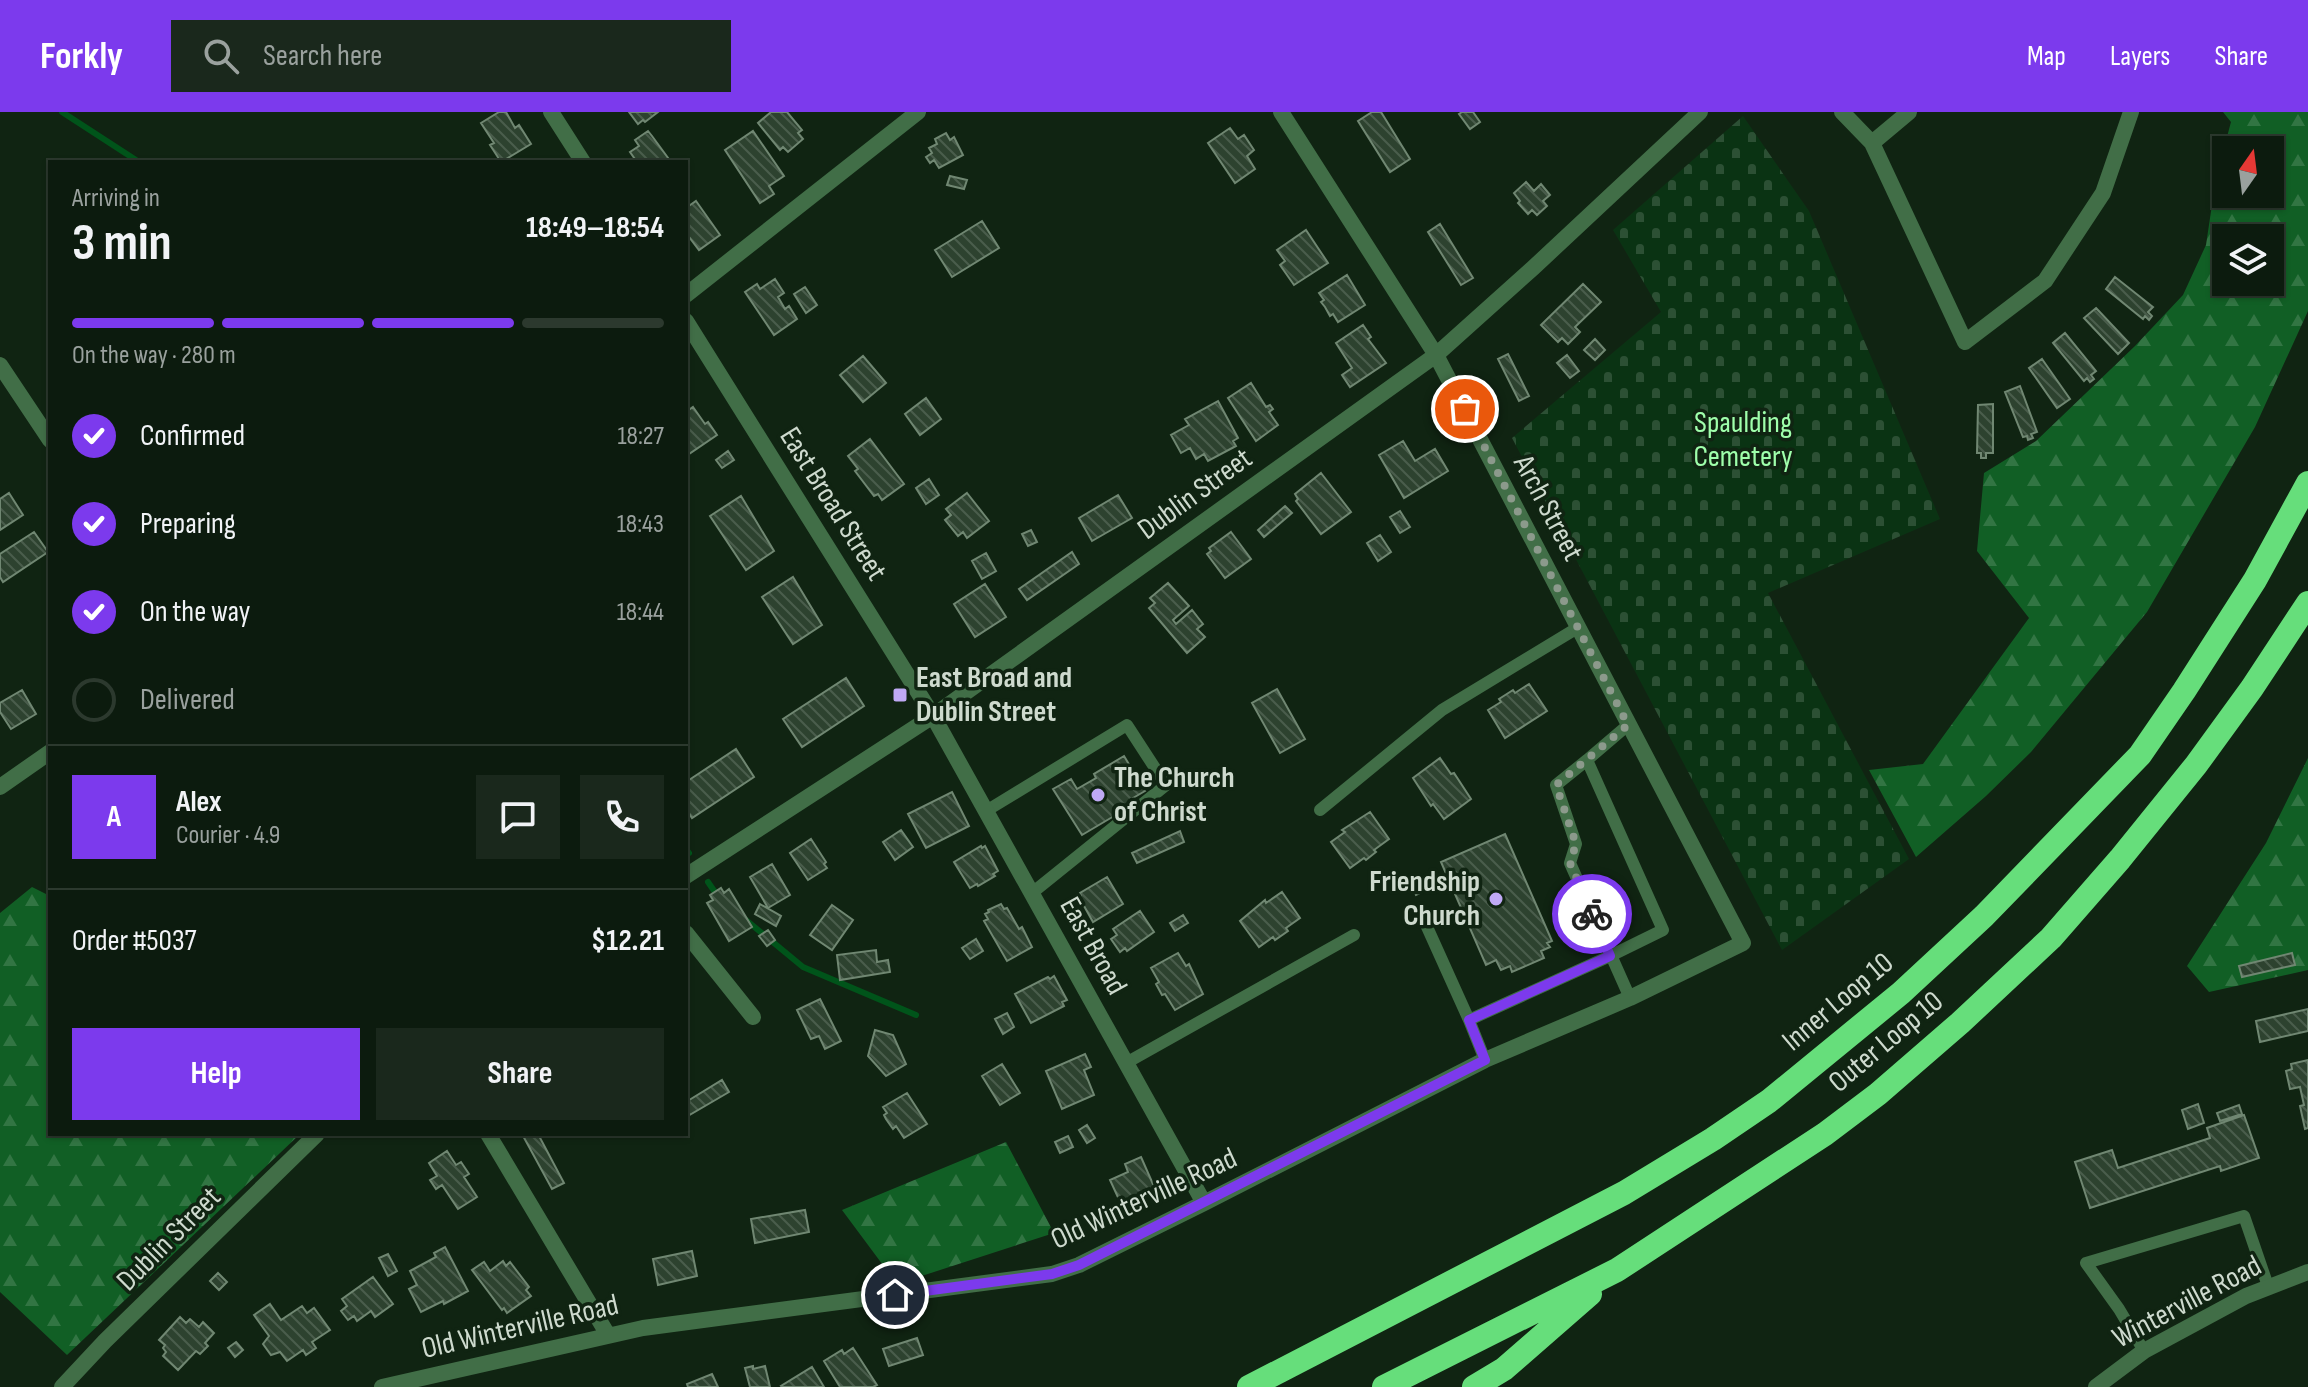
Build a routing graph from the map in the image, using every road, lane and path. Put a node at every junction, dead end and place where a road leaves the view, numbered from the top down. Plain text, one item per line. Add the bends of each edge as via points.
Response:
1 (551, 112) edge
2 (918, 112) edge
3 (1281, 112) edge
4 (1700, 112) edge
5 (1842, 112) edge
6 (1909, 112) edge
7 (2131, 112) edge
8 (1872, 143) junction
9 (582, 160) edge
10 (688, 293) edge
11 (688, 324) edge
12 (1436, 355) junction
13 (0, 365) edge
14 (48, 437) edge
15 (2308, 483) edge
16 (2308, 603) edge
17 (1579, 627) junction
18 (933, 716) junction
19 (1628, 725) junction
20 (48, 753) edge
21 (1587, 760) junction
22 (0, 787) edge
23 (1320, 810) dead end
24 (986, 811) junction
25 (688, 875) edge
26 (1032, 893) junction
27 (1423, 918) dead end
28 (1354, 935) dead end
29 (688, 936) edge
30 (1743, 943) joint
31 (1610, 956) junction
32 (1630, 998) junction
33 (753, 1017) dead end
34 (1469, 1020) junction
35 (1485, 1060) junction
36 (1126, 1063) junction
37 (315, 1136) edge
38 (489, 1136) edge
39 (1204, 1203) junction
40 (1617, 1270) junction
41 (2308, 1272) edge
42 (2268, 1286) junction
43 (608, 1335) junction
44 (2144, 1351) junction
45 (62, 1387) edge
46 (382, 1387) edge
47 (1249, 1387) edge
48 (1384, 1387) edge
49 (1474, 1387) edge
50 (2096, 1387) edge

1 - 9 street
2 - 10 street
3 - 12 street, Arch Street
4 - 12 street, Dublin Street
5 - 8 street
6 - 8 street
7 - 8 street via 2103,193 2045,281 1965,342
11 - 18 street, East Broad Street
12 - 17 street, Arch Street
12 - 18 street, Dublin Street
13 - 14 street
15 - 47 highway, Inner Loop 10 via 2255,580 2140,755 1984,916 1901,993 1769,1101 1624,1193
16 - 40 highway, Outer Loop 10 via 2196,765 2051,938 1857,1110
17 - 19 street, Arch Street
17 - 23 lane via 1442,710
18 - 24 street, East Broad
18 - 25 street, Dublin Street
19 - 21 lane
19 - 30 street, Arch Street
20 - 22 street
21 - 31 lane via 1556,785 1576,844 1570,863
21 - 31 lane via 1663,930
24 - 26 street, East Broad
24 - 26 lane via 1127,725 1166,785
26 - 36 street, East Broad
27 - 34 lane
28 - 36 lane
29 - 33 street
30 - 32 street, Old Winterville Road
31 - 32 lane
31 - 34 lane
32 - 35 street, Old Winterville Road
34 - 35 lane
35 - 39 street, Old Winterville Road
36 - 39 street, East Broad
37 - 45 street, Dublin Street
38 - 43 street
39 - 43 street, Old Winterville Road via 1052,1274
40 - 48 highway, Outer Loop 10
40 - 49 highway via 1504,1369
41 - 42 street, Winterville Road
42 - 44 street, Winterville Road
42 - 44 lane via 2244,1216 2086,1263
43 - 46 street, Old Winterville Road
44 - 50 street, Winterville Road

